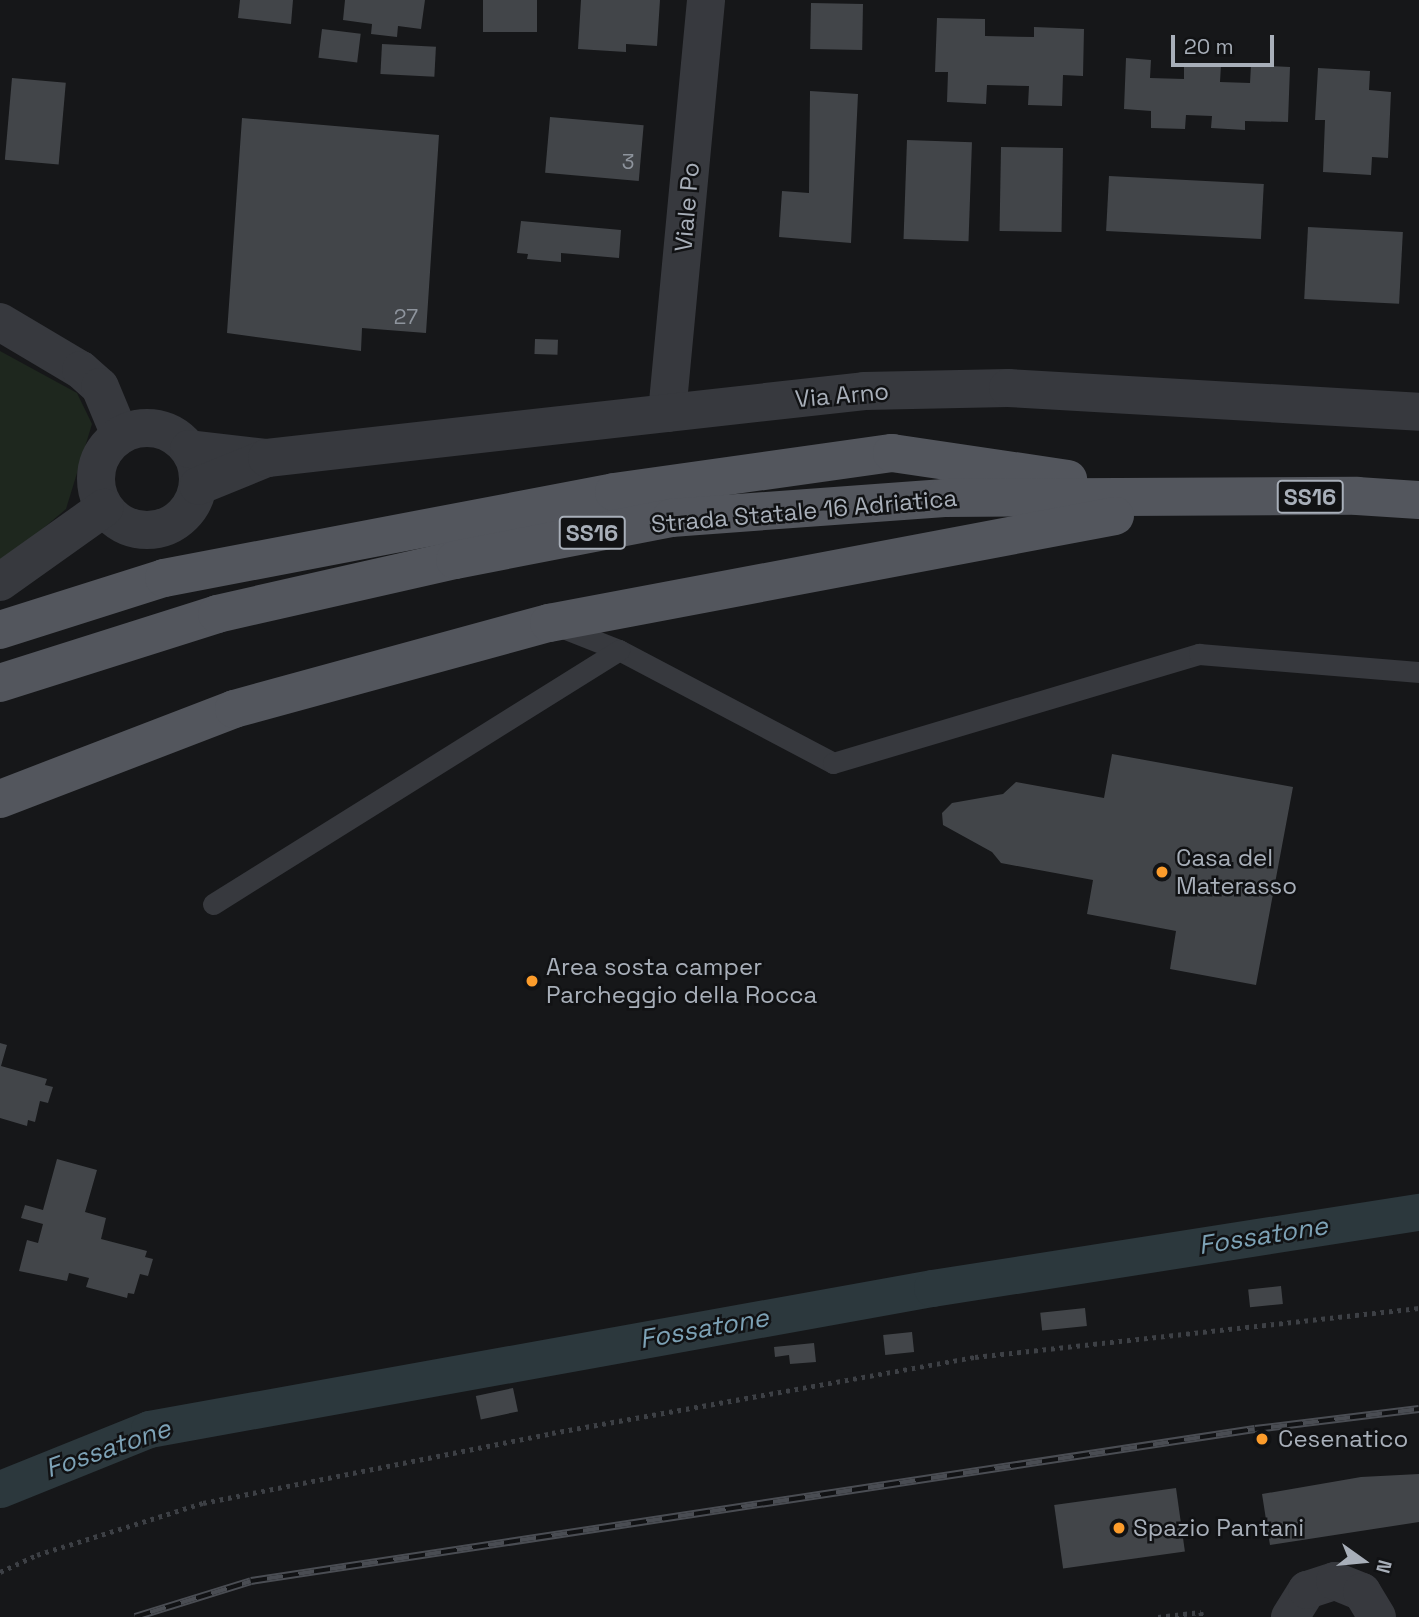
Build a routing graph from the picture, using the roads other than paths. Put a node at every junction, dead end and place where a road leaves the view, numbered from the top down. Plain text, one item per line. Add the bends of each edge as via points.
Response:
1 (706, 0) edge
2 (0, 322) edge
3 (1419, 412) edge
4 (667, 413) junction
5 (120, 435) junction
6 (189, 449) junction
7 (267, 458) junction
8 (198, 486) junction
9 (1201, 499) junction
10 (1419, 500) edge
11 (104, 508) junction
12 (0, 582) edge
13 (549, 623) junction
14 (0, 630) edge
15 (619, 650) junction
16 (1419, 672) edge
17 (0, 683) edge
18 (0, 799) edge
19 (213, 904) dead end
20 (1290, 1617) edge
21 (1377, 1617) edge

1 - 4 street, Viale Po
2 - 5 street via 81,370 100,387
3 - 4 street, Via Arno via 1008,388 864,391
4 - 7 street, Via Arno
5 - 6 street via 149,427 178,438
5 - 11 street via 107,446 95,476
6 - 7 street
6 - 8 street
7 - 8 street
8 - 11 street via 182,517 150,530 116,520
9 - 10 main road, Strada Statale 16 Adriatica / SS16 via 1357,496
9 - 13 main road
9 - 14 main road via 892,453 614,492 164,578
9 - 17 main road, Strada Statale 16 Adriatica / SS16 via 944,498 671,518 455,560 217,614
11 - 12 street
13 - 15 lane
13 - 18 main road via 234,709
15 - 16 lane via 833,763 1199,654
15 - 19 lane
20 - 21 street via 1307,1590 1335,1581 1362,1592

